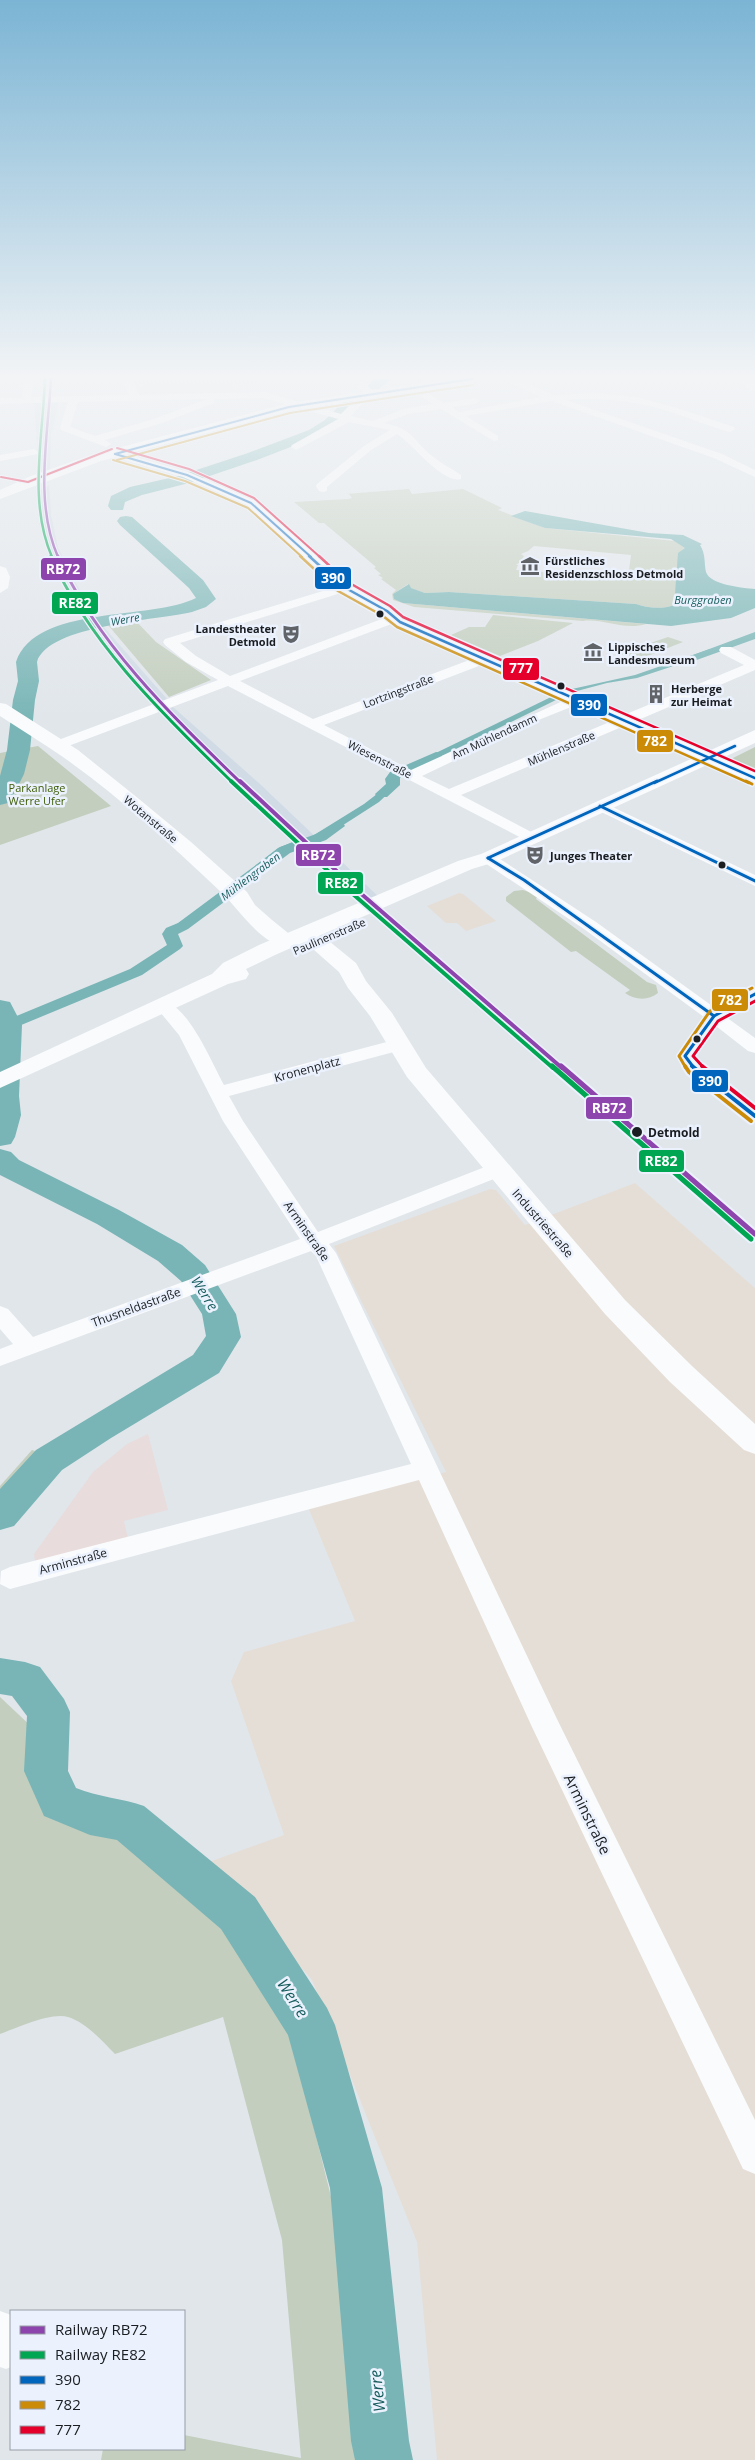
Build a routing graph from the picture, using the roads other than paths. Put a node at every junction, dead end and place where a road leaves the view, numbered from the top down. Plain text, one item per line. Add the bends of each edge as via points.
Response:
1 (11, 494) edge
2 (232, 494) edge
3 (0, 501) edge
4 (0, 571) edge
5 (0, 588) edge
6 (346, 588) junction
7 (396, 618) junction
8 (726, 650) dead end
9 (484, 659) junction
10 (755, 665) edge
11 (229, 681) junction
12 (578, 699) junction
13 (7, 713) edge
14 (626, 720) junction
15 (312, 724) junction
16 (755, 736) edge
17 (58, 745) junction
18 (709, 758) junction
19 (406, 773) junction
20 (755, 778) edge
21 (449, 795) junction
22 (600, 806) junction
23 (531, 838) junction
24 (488, 858) junction
25 (755, 881) edge
26 (302, 942) junction
27 (755, 994) edge
28 (164, 1006) junction
29 (714, 1016) junction
30 (398, 1045) junction
31 (755, 1047) edge
32 (6, 1079) edge
33 (217, 1093) junction
34 (755, 1116) edge
35 (497, 1170) junction
36 (314, 1242) junction
37 (0, 1314) edge
38 (28, 1347) junction
39 (0, 1358) edge
40 (755, 1442) edge
41 (426, 1469) junction
42 (10, 1578) dead end
43 (755, 2157) edge

1 - 3 street
2 - 6 street via 261,511
4 - 5 street
6 - 7 street
6 - 11 street, Wiesenstraße via 170,640 179,651
7 - 9 street
7 - 11 street
8 - 10 street
9 - 12 street
9 - 15 street, Lortzingstraße
10 - 14 street, Mühlenstraße
11 - 15 street, Wiesenstraße
11 - 17 street
12 - 14 street
12 - 19 street, Am Mühlendamm
13 - 17 street, Wotanstraße
14 - 18 street
14 - 21 street, Mühlenstraße
15 - 19 street, Wiesenstraße
16 - 18 street, Paulinenstraße
17 - 26 street, Wotanstraße via 180,843 233,892 264,905
18 - 20 street
18 - 22 street, Paulinenstraße
19 - 21 street, Wiesenstraße
21 - 23 street, Wiesenstraße
22 - 23 street, Paulinenstraße
22 - 25 street
23 - 24 street, Paulinenstraße
24 - 26 street, Paulinenstraße via 477,871
24 - 29 street via 524,880
26 - 28 street, Paulinenstraße via 240,974 220,978
26 - 30 street, Industriestraße via 336,973 356,983 380,1013
27 - 29 street
28 - 32 street, Paulinenstraße
28 - 33 street, Arminstraße via 188,1035
29 - 31 street
29 - 34 street via 685,1056 688,1062
30 - 33 street, Kronenplatz
30 - 35 street, Industriestraße via 416,1072
33 - 36 street, Arminstraße
35 - 36 street, Thusneldastraße
35 - 40 street, Industriestraße via 615,1307
36 - 38 street, Thusneldastraße
36 - 41 street, Arminstraße via 325,1253
37 - 38 street
38 - 39 street, Thusneldastraße
41 - 42 street, Arminstraße
41 - 43 street, Arminstraße via 546,1727

